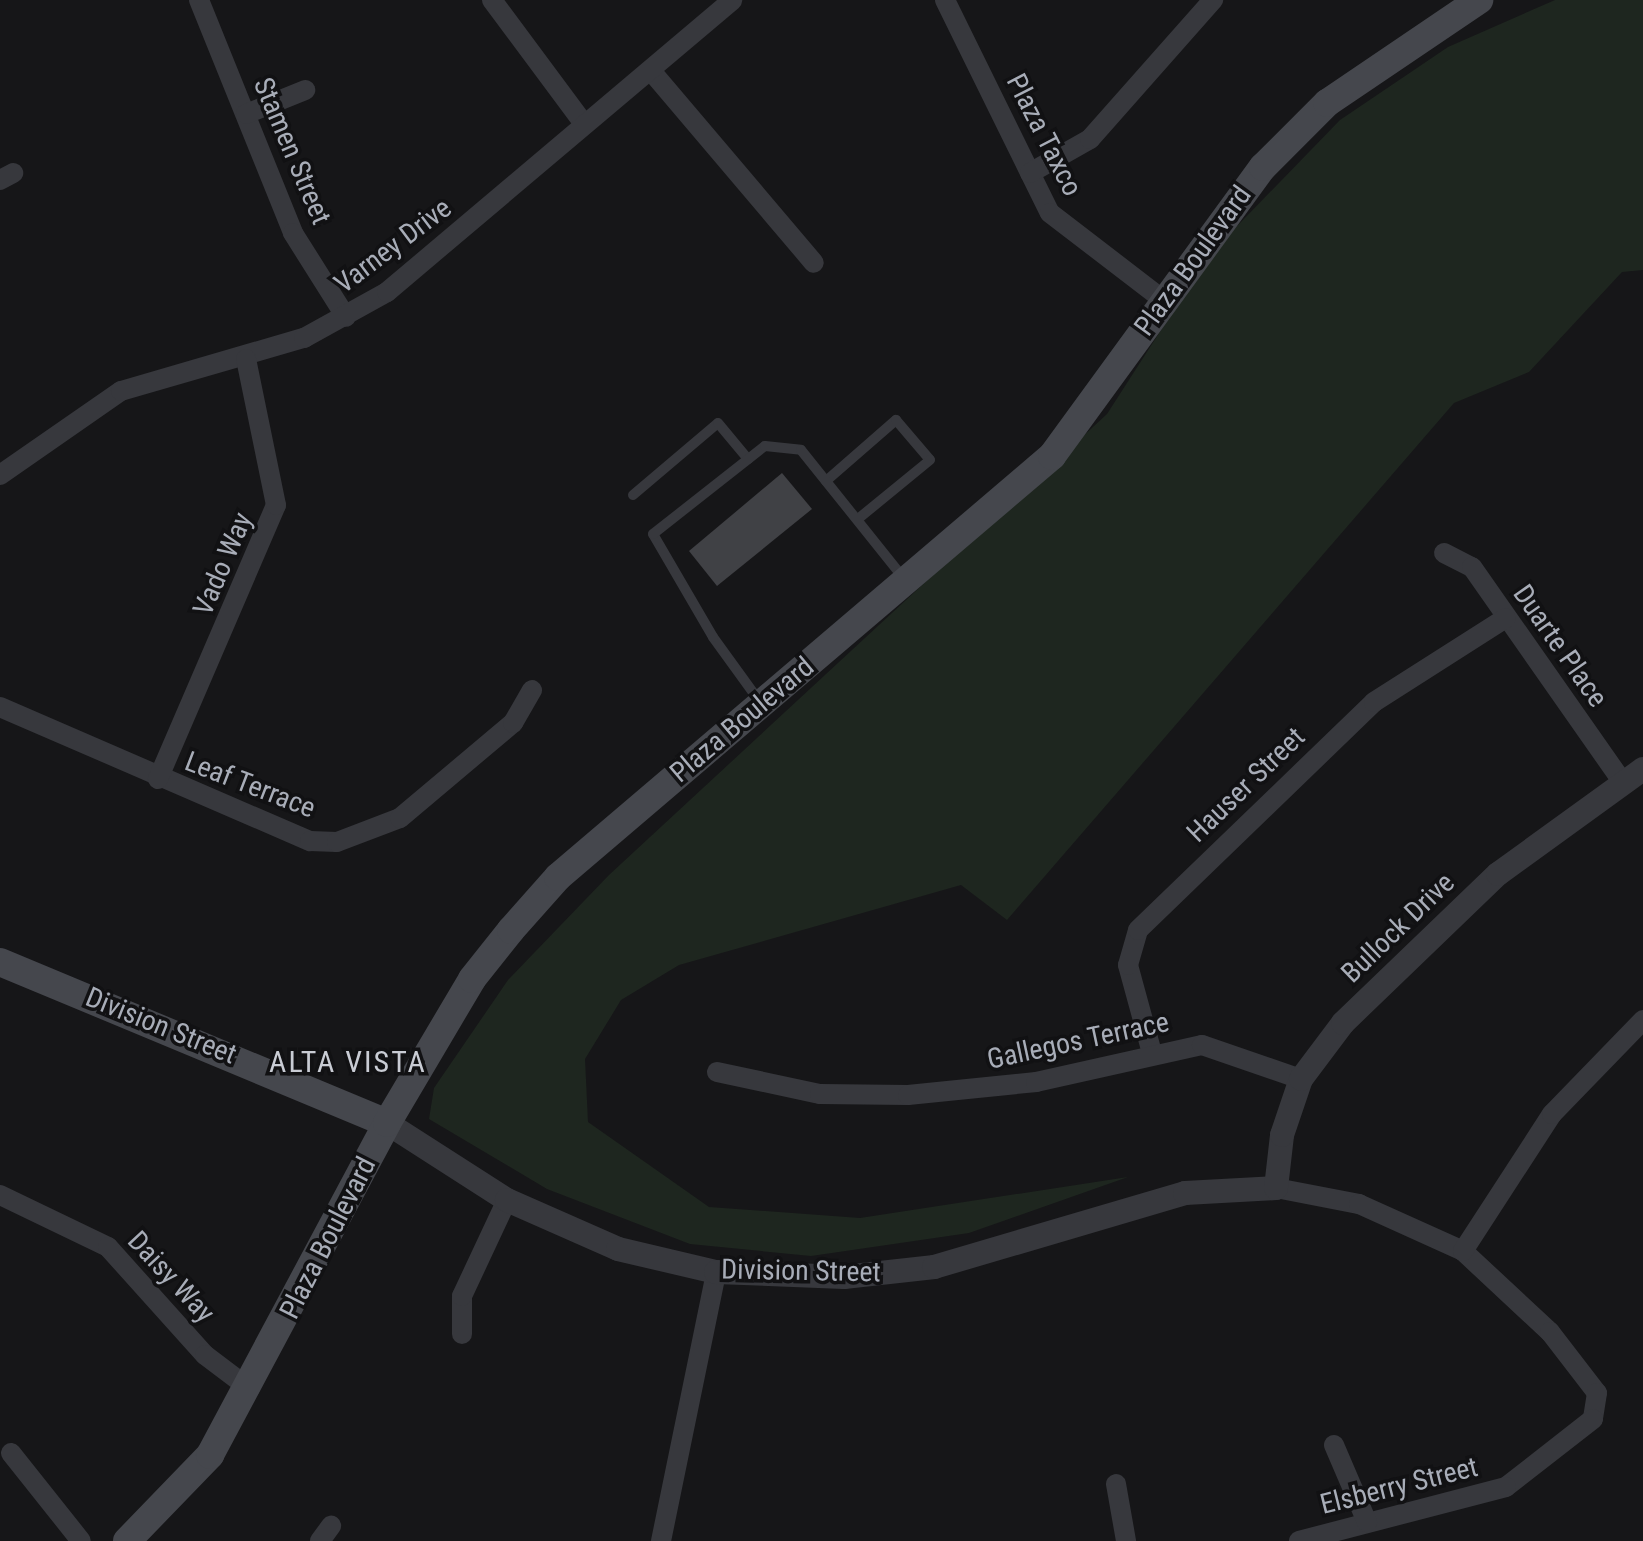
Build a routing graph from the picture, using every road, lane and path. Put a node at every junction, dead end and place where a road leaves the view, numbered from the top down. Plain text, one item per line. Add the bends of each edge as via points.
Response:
1 (199, 0) edge
2 (492, 0) edge
3 (732, 0) edge
4 (945, 0) edge
5 (1213, 0) edge
6 (1479, 0) edge
7 (652, 72) junction
8 (305, 90) dead end
9 (246, 114) junction
10 (584, 124) junction
11 (1030, 173) junction
12 (814, 263) dead end
13 (1162, 299) junction
14 (346, 317) junction
15 (246, 359) junction
16 (748, 459) junction
17 (0, 475) edge
18 (826, 481) junction
19 (633, 495) dead end
20 (858, 519) junction
21 (1444, 553) dead end
22 (907, 583) junction
23 (1506, 618) junction
24 (532, 690) dead end
25 (761, 703) junction
26 (0, 707) edge
27 (1632, 775) edge
28 (158, 779) junction
29 (0, 962) edge
30 (1643, 1020) edge
31 (1152, 1053) junction
32 (717, 1072) dead end
33 (1301, 1079) junction
34 (387, 1123) junction
35 (1276, 1188) junction
36 (0, 1195) edge
37 (507, 1200) junction
38 (1463, 1251) junction
39 (716, 1272) junction
40 (462, 1334) dead end
41 (1594, 1380) joint
42 (250, 1389) junction
43 (1334, 1445) dead end
44 (11, 1453) dead end
45 (1116, 1484) dead end
46 (1367, 1522) junction
47 (81, 1541) edge
48 (127, 1541) edge
49 (661, 1541) edge
50 (1126, 1541) edge
51 (1299, 1541) edge

1 - 9 street, Stamen Street
2 - 10 street
3 - 7 street, Varney Drive
4 - 11 street, Plaza Taxco
5 - 11 street via 1090,139
6 - 13 main road, Plaza Boulevard via 1327,103 1255,176
7 - 10 street, Varney Drive
7 - 12 street
8 - 9 street
9 - 14 street, Stamen Street via 293,233
10 - 14 street, Varney Drive via 387,292
11 - 13 street, Plaza Taxco via 1050,213 1081,243
13 - 22 main road, Plaza Boulevard via 1052,456
14 - 15 street, Varney Drive
15 - 17 street, Varney Drive via 121,391
15 - 28 street, Vado Way via 274,519
16 - 18 lane via 765,446 801,450
16 - 19 lane via 718,423
16 - 25 lane via 653,534 713,637
18 - 20 lane
18 - 20 lane via 896,420 930,460
20 - 22 lane
21 - 23 street, Duarte Place via 1472,567
22 - 25 main road, Plaza Boulevard
23 - 27 street, Duarte Place
23 - 31 street, Hauser Street via 1374,702 1138,930 1128,965
24 - 28 street, Leaf Terrace via 513,723 400,818 350,840 310,841
25 - 34 main road, Plaza Boulevard via 558,877 520,919 472,979
26 - 28 street, Leaf Terrace
27 - 33 street, Bullock Drive via 1498,874 1343,1023
29 - 34 main road, Division Street
30 - 38 street via 1552,1114
31 - 32 street, Gallegos Terrace via 1036,1082 908,1095 820,1094
31 - 33 street, Gallegos Terrace via 1225,1047
33 - 35 street, Bullock Drive via 1282,1135
34 - 37 street, Division Street
34 - 42 main road, Plaza Boulevard
35 - 38 street, Division Street via 1359,1204
35 - 39 street, Division Street via 1185,1193 934,1267 844,1277
36 - 42 street, Daisy Way via 108,1247 205,1355
37 - 39 street, Division Street via 618,1249
37 - 40 street via 462,1296
38 - 41 street, Division Street
39 - 49 street
41 - 46 street, Elsberry Street via 1593,1419 1506,1487
42 - 48 main road, Plaza Boulevard via 210,1455 168,1506
43 - 46 street
44 - 47 street
45 - 50 street
46 - 51 street, Elsberry Street

